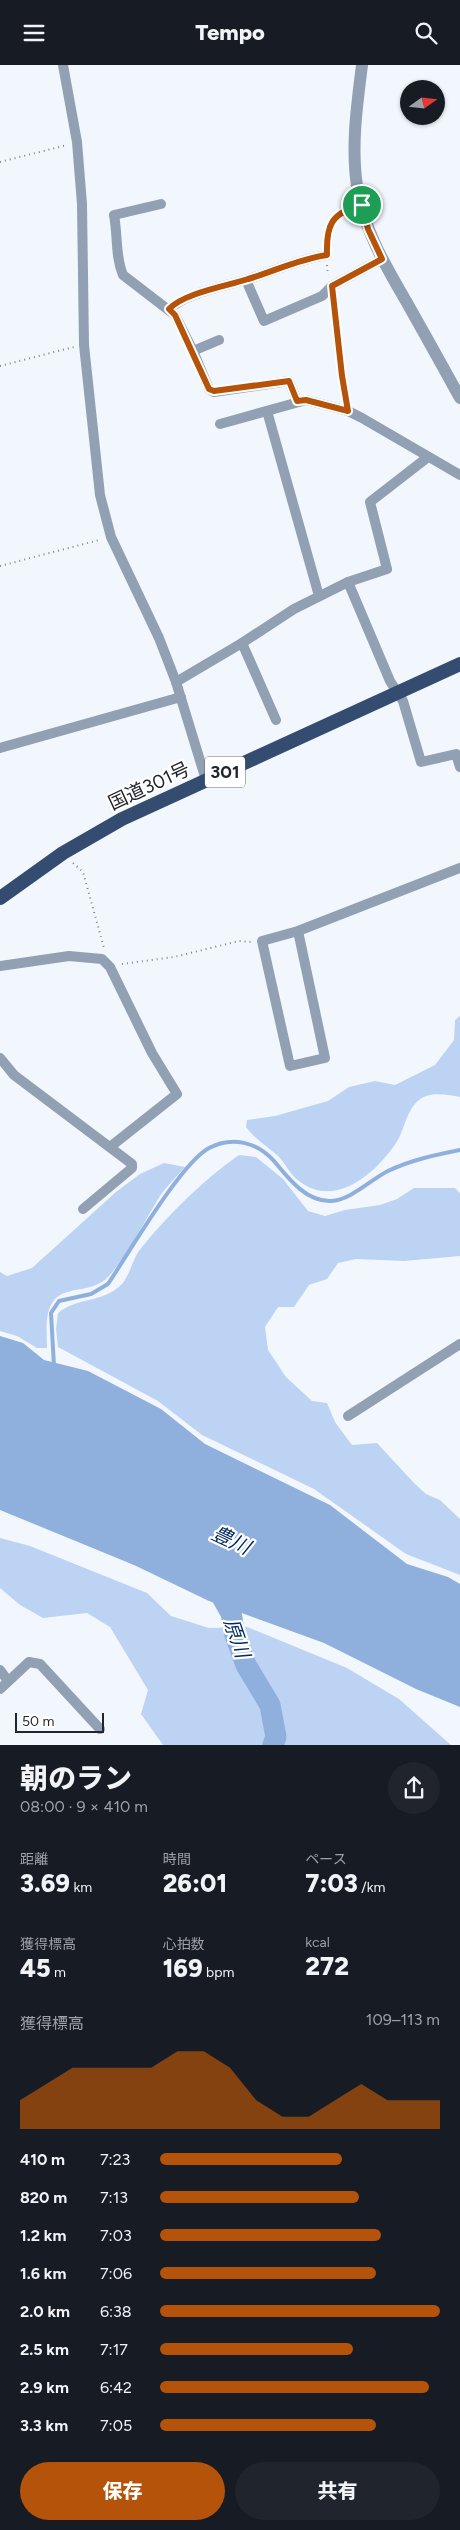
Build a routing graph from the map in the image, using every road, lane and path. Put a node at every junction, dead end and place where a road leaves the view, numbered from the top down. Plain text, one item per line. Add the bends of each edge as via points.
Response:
1 (63, 65) edge
2 (362, 65) edge
3 (77, 142) junction
4 (0, 162) edge
5 (161, 205) dead end
6 (362, 205) junction
7 (327, 255) junction
8 (382, 259) junction
9 (246, 280) junction
10 (332, 286) junction
11 (169, 309) junction
12 (219, 340) dead end
13 (84, 345) junction
14 (193, 351) junction
15 (0, 366) edge
16 (460, 398) edge
17 (297, 401) junction
18 (267, 411) junction
19 (348, 411) junction
20 (220, 424) dead end
21 (428, 457) junction
22 (460, 475) edge
23 (111, 537) junction
24 (0, 566) edge
25 (348, 582) junction
26 (319, 596) junction
27 (242, 643) junction
28 (460, 664) edge
29 (176, 683) junction
30 (397, 693) junction
31 (181, 697) junction
32 (276, 720) dead end
33 (0, 749) edge
34 (460, 767) edge
35 (206, 780) junction
36 (63, 853) junction
37 (460, 868) edge
38 (0, 898) edge
39 (298, 931) junction
40 (262, 941) junction
41 (107, 963) junction
42 (0, 966) edge
43 (0, 1058) edge
44 (110, 1147) junction
45 (83, 1209) dead end
46 (460, 1344) edge
47 (348, 1416) dead end
48 (0, 1670) edge
49 (8, 1681) junction
50 (0, 1689) edge
51 (100, 1729) dead end

1 - 3 street
2 - 6 street via 354,151
3 - 4 path
3 - 13 street via 82,204
5 - 11 street via 114,215 117,259 123,275
6 - 7 path via 339,213 332,221 326,236
6 - 8 street via 368,229
7 - 9 street via 306,258
7 - 10 path
8 - 10 street
8 - 16 street
9 - 10 street via 264,321 322,295
9 - 11 street via 212,288
10 - 19 path
11 - 14 street
12 - 14 street
13 - 15 path
13 - 23 street via 100,495
14 - 17 street via 209,389 289,381
17 - 18 street
17 - 19 street via 306,400
18 - 20 street
18 - 26 street
19 - 21 street
21 - 22 street
21 - 25 street via 370,502 387,569
23 - 24 path
23 - 29 street via 159,638
25 - 26 street
25 - 30 street
26 - 27 street
27 - 29 street
27 - 32 street
28 - 30 highway, 国道301号 / 301
29 - 31 street
30 - 34 street via 421,761 456,754
30 - 35 highway, 国道301号 / 301
31 - 33 street
31 - 35 street
35 - 36 highway, 国道301号 / 301 via 122,819
36 - 38 highway, 国道301号 / 301
36 - 41 path via 83,872
37 - 39 street
39 - 40 street
39 - 40 street via 325,1058 290,1066
40 - 41 path via 239,941 152,961
41 - 42 street via 102,959 69,957
41 - 44 street via 152,1053 177,1094
43 - 44 street via 14,1075
44 - 45 street via 132,1164 132,1168
46 - 47 street
48 - 49 street
49 - 50 street
49 - 51 street via 29,1662 40,1664

